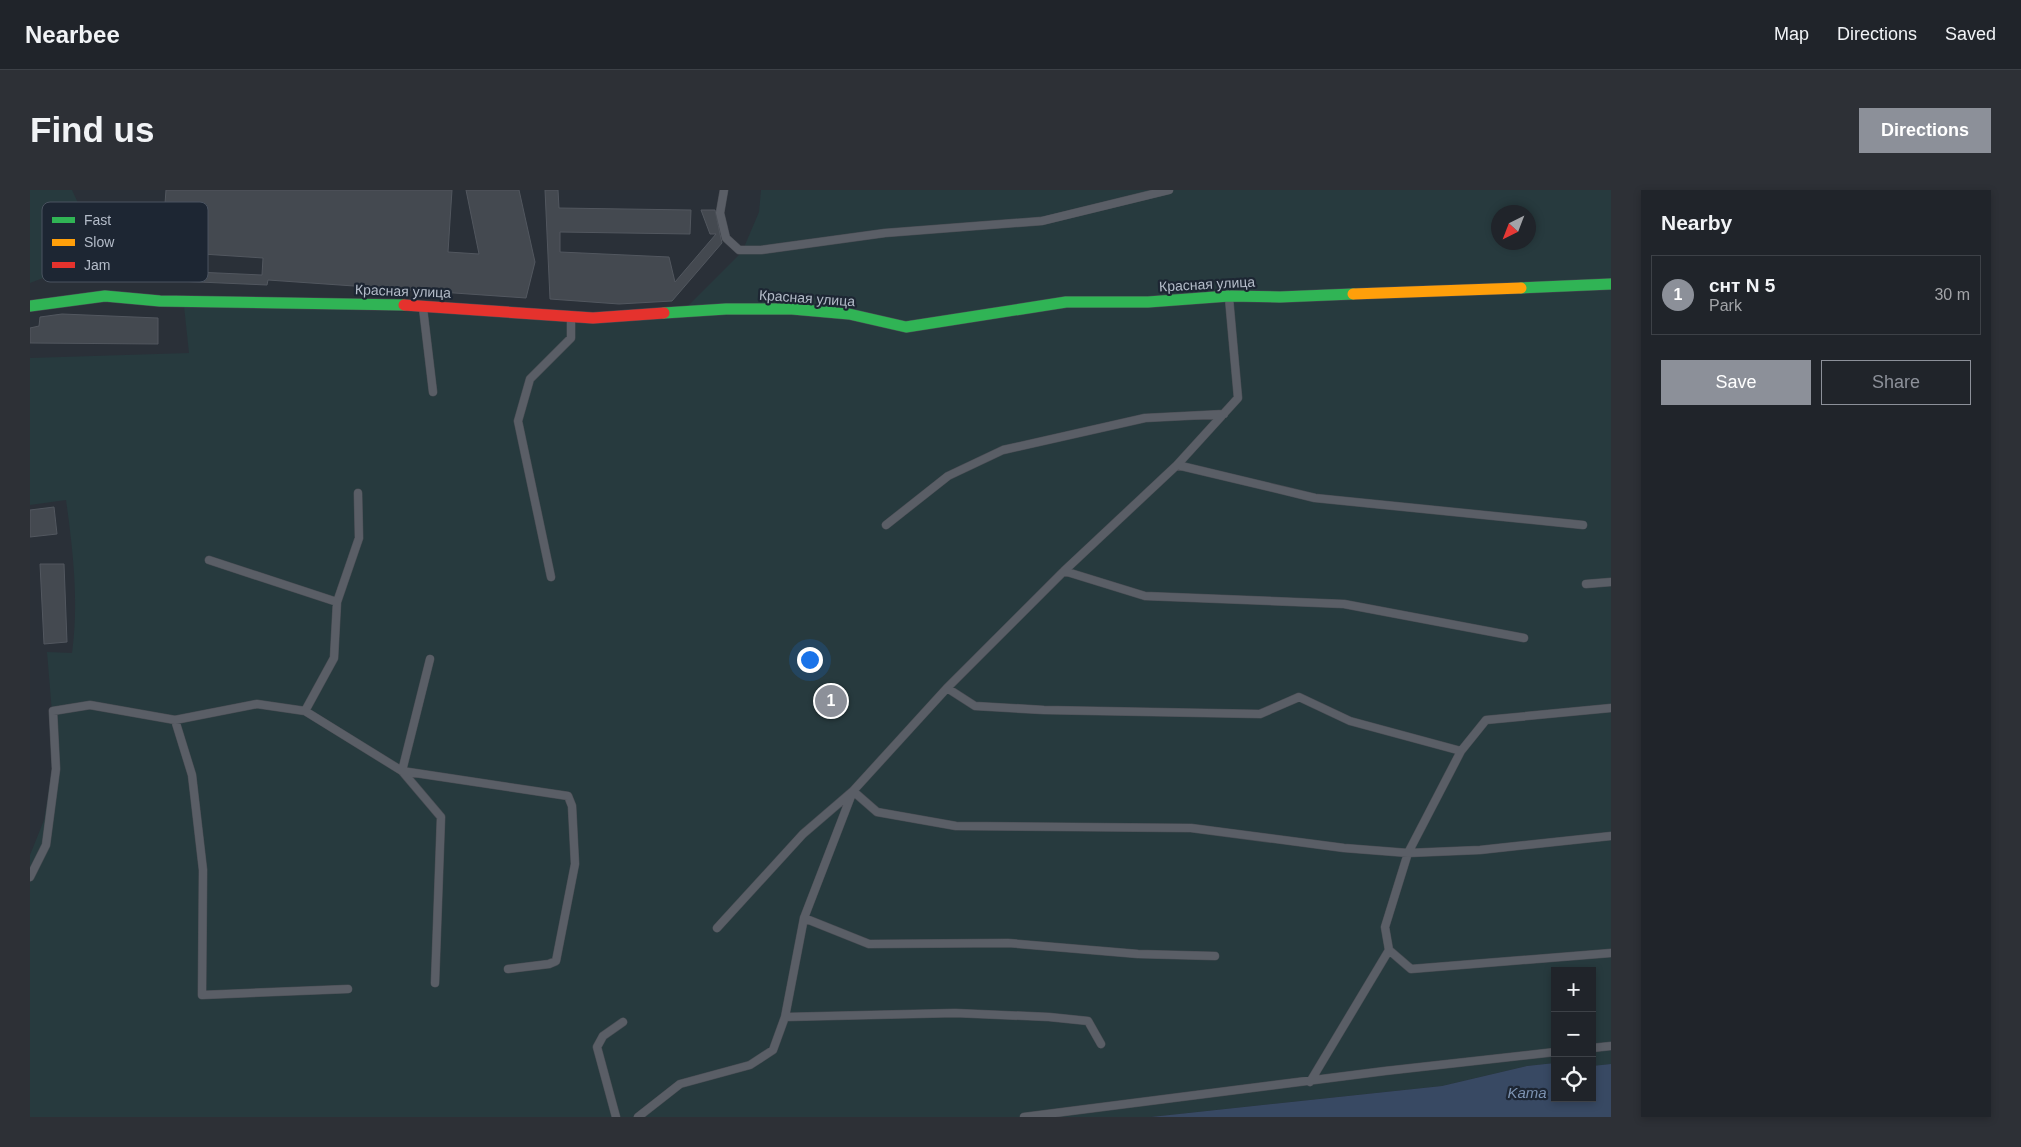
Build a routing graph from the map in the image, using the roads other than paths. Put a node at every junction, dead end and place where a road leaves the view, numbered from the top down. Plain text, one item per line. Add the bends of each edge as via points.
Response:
1 (724, 190) edge
2 (1169, 190) edge
3 (1611, 284) edge
4 (1229, 296) junction
5 (30, 306) edge
6 (423, 306) junction
7 (571, 315) junction
8 (433, 392) dead end
9 (1224, 414) junction
10 (1177, 465) junction
11 (358, 493) dead end
12 (886, 525) dead end
13 (1583, 525) dead end
14 (209, 560) dead end
15 (1064, 571) junction
16 (551, 577) dead end
17 (1611, 582) edge
18 (1586, 584) dead end
19 (337, 602) junction
20 (1524, 638) dead end
21 (430, 659) dead end
22 (947, 688) junction
23 (1611, 708) edge
24 (304, 711) junction
25 (175, 720) junction
26 (1461, 751) junction
27 (402, 770) junction
28 (853, 791) junction
29 (1611, 836) edge
30 (1408, 853) junction
31 (30, 877) edge
32 (804, 918) junction
33 (717, 928) dead end
34 (1389, 950) junction
35 (1611, 954) edge
36 (1215, 956) dead end
37 (508, 969) dead end
38 (435, 983) dead end
39 (348, 989) dead end
40 (785, 1017) junction
41 (623, 1022) dead end
42 (1101, 1044) dead end
43 (1611, 1046) edge
44 (1596, 1048) edge
45 (1551, 1052) edge
46 (1310, 1082) junction
47 (616, 1117) edge
48 (638, 1117) edge
49 (1024, 1117) edge

1 - 2 lane via 720,213 726,238 739,250 761,250 885,233 1042,220
3 - 4 street, Красная улица via 1280,297
4 - 7 street, Красная улица via 1148,302 1066,302 906,327 849,314 792,309 726,309 593,318
4 - 9 lane via 1238,398
5 - 6 street, Красная улица via 105,296 160,301
6 - 7 street, Красная улица
6 - 8 lane
7 - 16 lane via 572,338 530,379 518,421
9 - 10 lane
9 - 12 lane via 1145,418 1003,450 948,476
10 - 13 lane via 1316,498
10 - 15 lane
11 - 19 lane via 358,538
14 - 19 lane
15 - 20 lane via 1145,596 1344,604
15 - 22 lane
17 - 18 lane
19 - 24 lane via 334,658
21 - 27 lane
22 - 26 lane via 975,706 1044,710 1260,714 1299,697 1350,721
22 - 28 lane
23 - 26 lane via 1486,720
24 - 25 lane via 257,704
24 - 27 lane
25 - 31 lane via 90,705 53,711 56,769 46,845
25 - 39 lane via 192,775 203,870 202,995
26 - 30 lane
27 - 37 lane via 568,796 572,806 575,864 556,961
27 - 38 lane via 441,817
28 - 30 lane via 877,812 956,826 1191,828
28 - 32 lane
28 - 33 lane via 803,834
29 - 30 lane via 1480,850
30 - 34 lane via 1386,928
32 - 36 lane via 869,944 1008,943 1138,954
32 - 40 lane
34 - 35 lane via 1410,969
34 - 46 lane
40 - 42 lane via 955,1013 1049,1017 1088,1021
40 - 48 lane via 773,1050 750,1065 680,1084
41 - 47 lane via 603,1036 597,1047
43 - 44 lane
45 - 46 lane
46 - 49 lane

